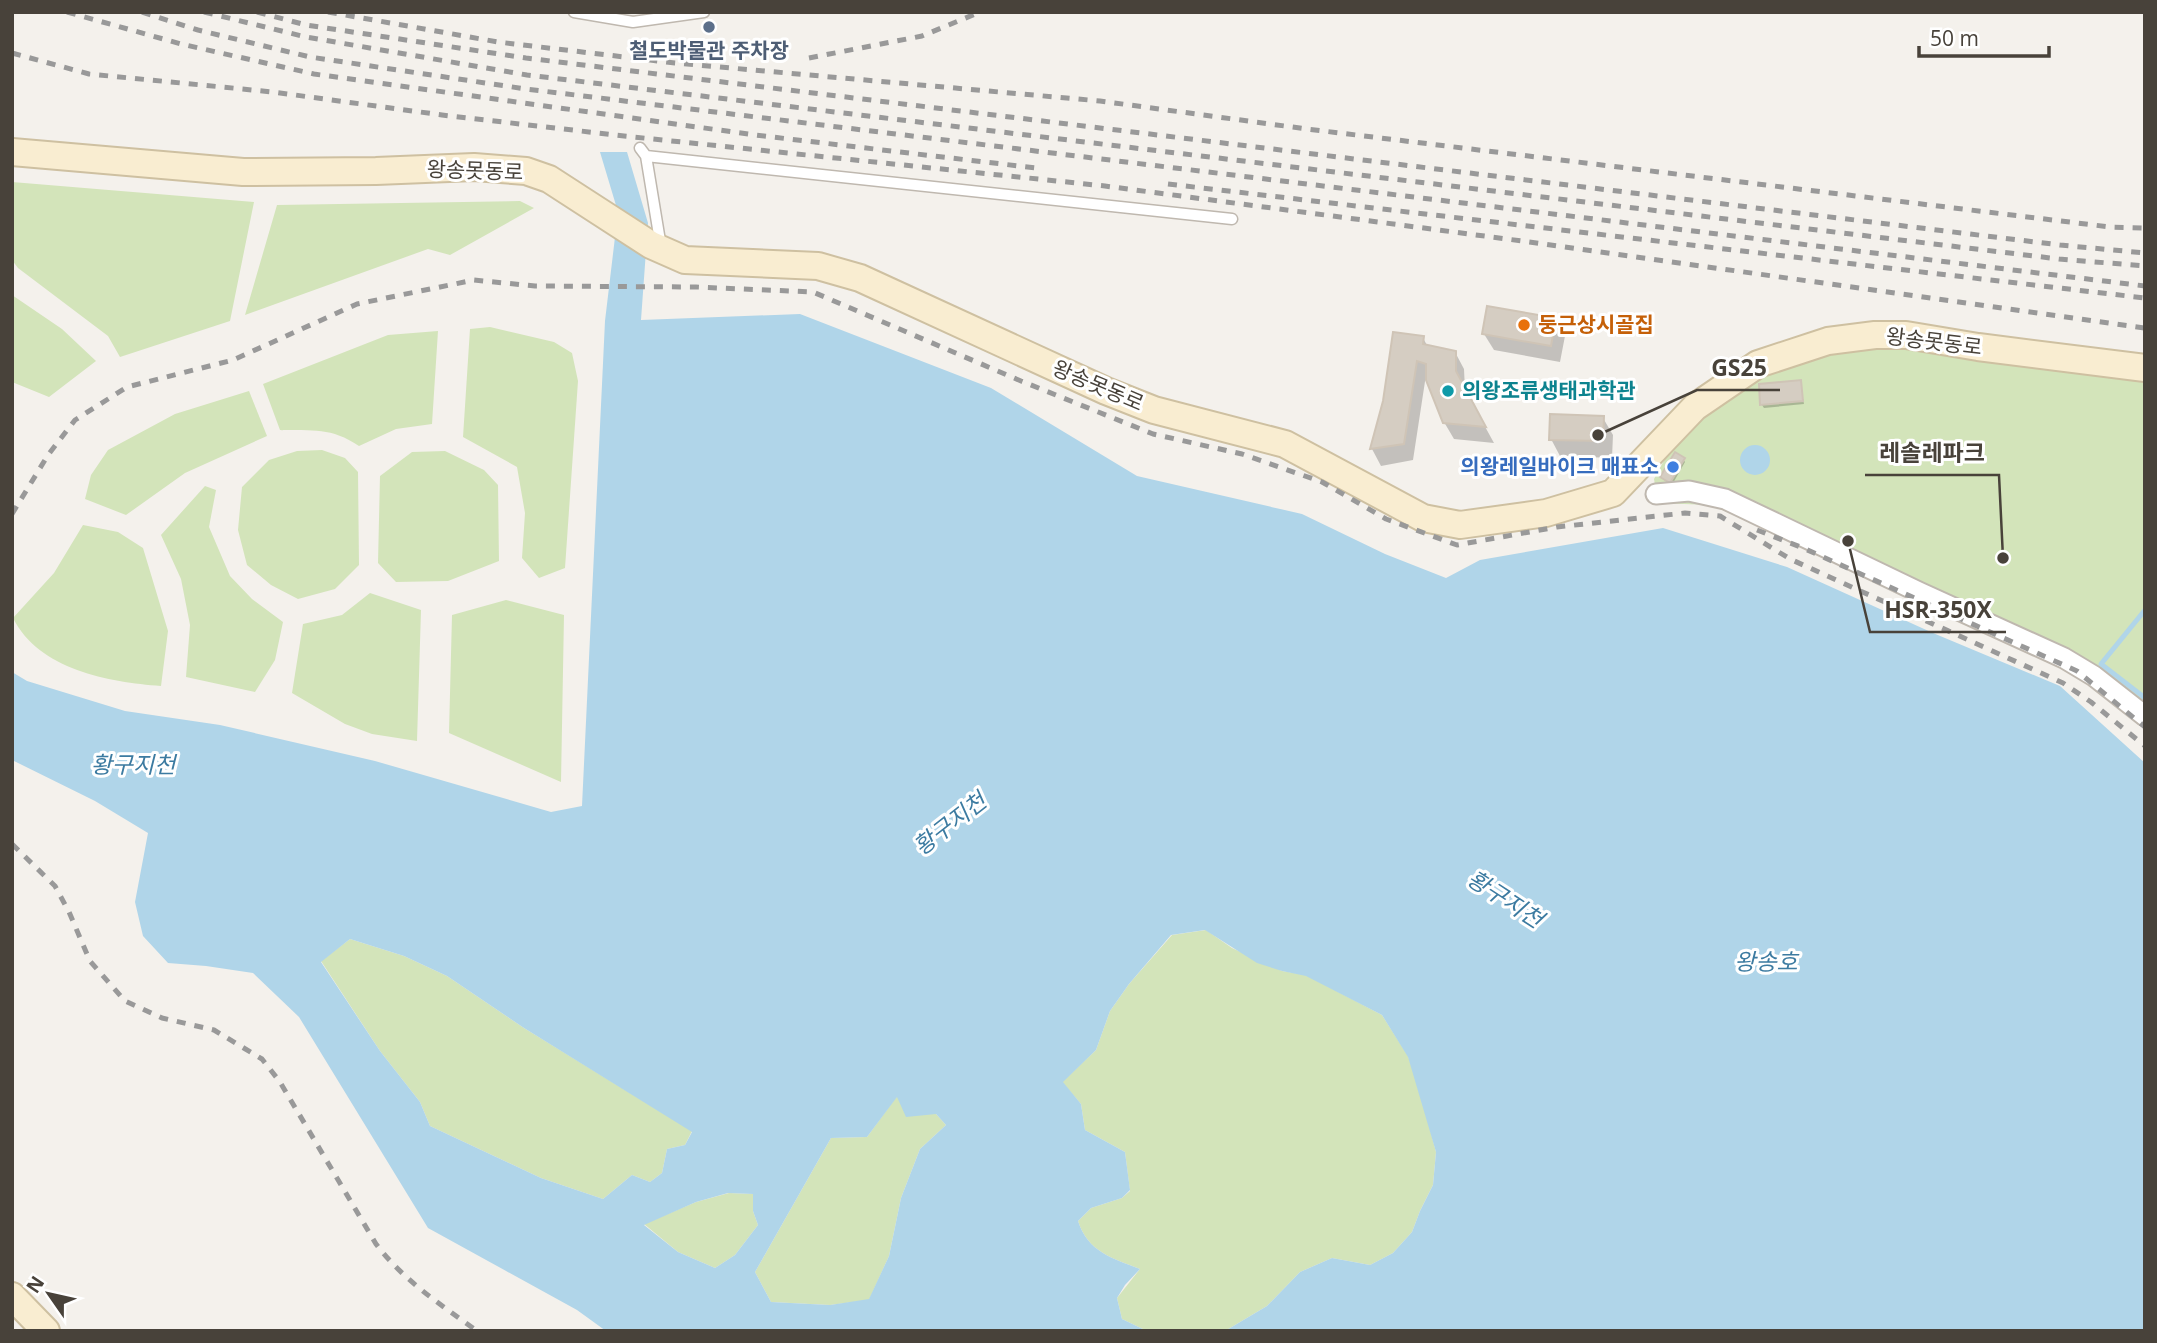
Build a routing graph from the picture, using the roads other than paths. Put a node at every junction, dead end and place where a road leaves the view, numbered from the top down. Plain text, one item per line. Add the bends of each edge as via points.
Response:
1 (574, 12) edge
2 (704, 12) edge
3 (12, 152) edge
4 (1232, 219) dead end
5 (656, 248) junction
6 (2145, 368) edge
7 (1656, 494) dead end
8 (2145, 716) edge
9 (12, 1296) edge
10 (46, 1331) edge

1 - 2 lane via 633,22
3 - 5 street, 왕송못동로 via 243,172 474,167 526,171 548,179
4 - 5 lane via 643,152
5 - 6 street, 왕송못동로 via 685,260 818,266 860,278 1106,391 1154,410 1285,444 1423,518 1460,525 1546,513 1613,493 1695,407 1758,364 1828,341 1906,335
7 - 8 street via 1689,491 1725,499 2064,658
9 - 10 street

